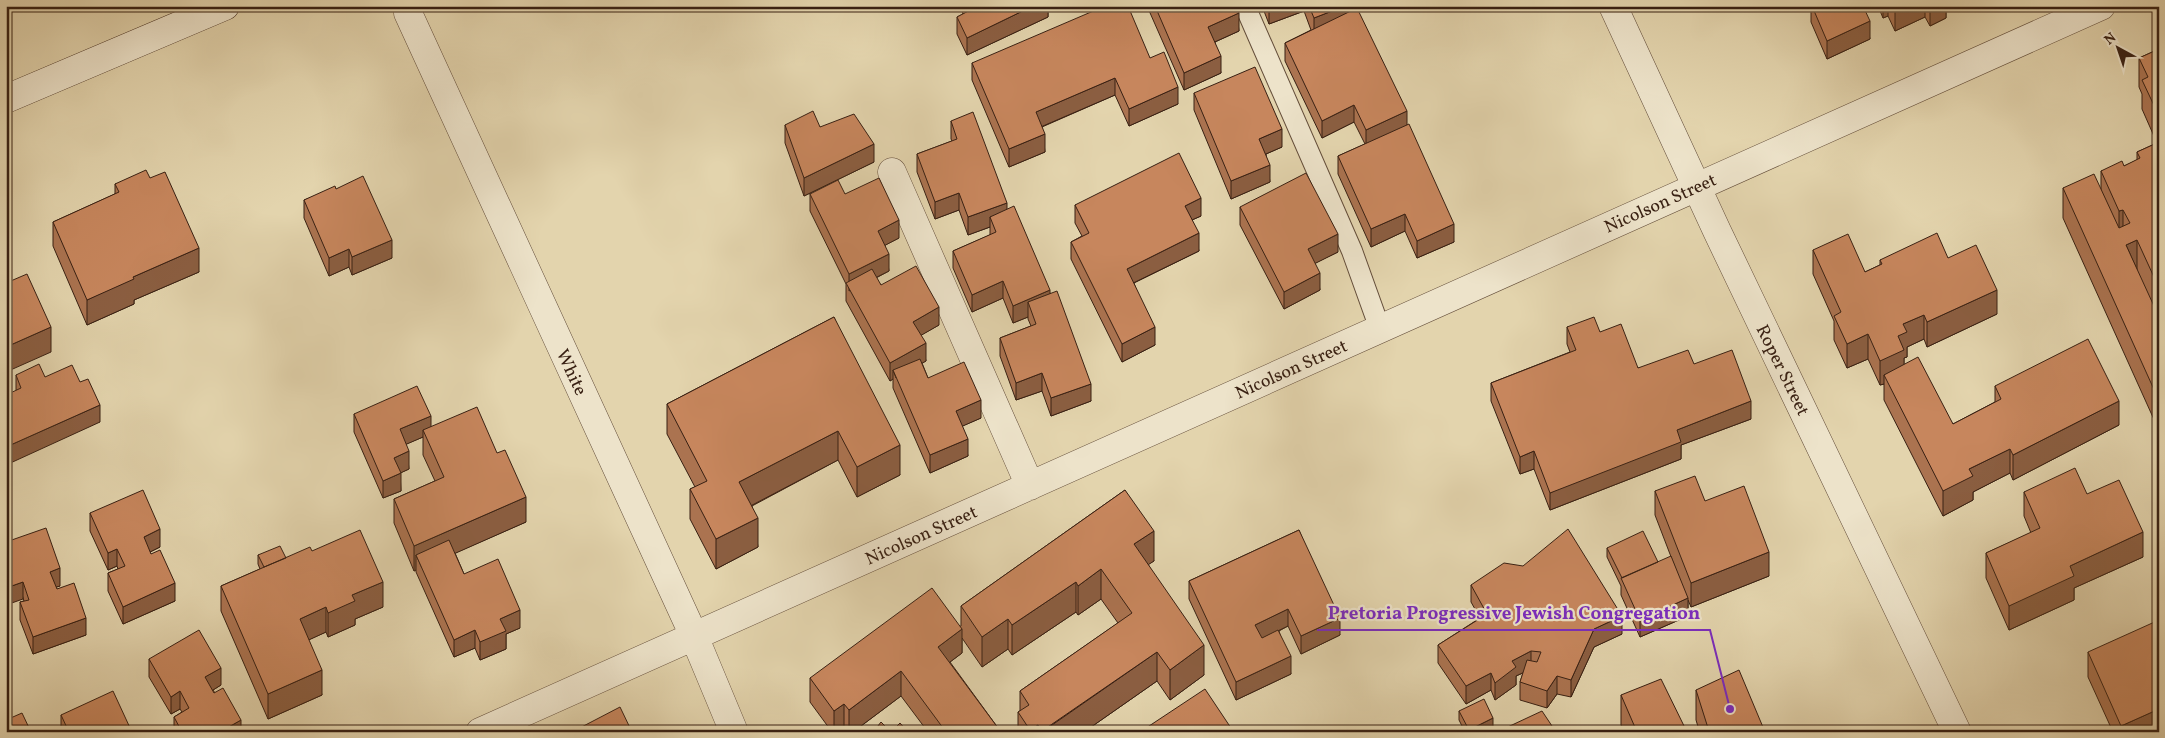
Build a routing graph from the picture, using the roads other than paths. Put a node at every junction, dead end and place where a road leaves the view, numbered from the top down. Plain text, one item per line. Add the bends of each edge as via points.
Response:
1 (226, 6) edge
2 (1613, 6) edge
3 (2101, 6) edge
4 (408, 13) dead end
5 (1248, 13) dead end
6 (2062, 14) edge
7 (6, 99) edge
8 (892, 172) dead end
9 (1696, 187) junction
10 (1380, 329) junction
11 (1030, 486) junction
12 (694, 636) junction
13 (480, 732) edge
14 (734, 732) edge
15 (1957, 732) edge

1 - 7 street
2 - 9 street, Roper Street
3 - 6 street, Nicolson Street
4 - 12 street, White
5 - 10 lane via 1352,251
6 - 9 street, Nicolson Street
8 - 11 street
9 - 10 street, Nicolson Street
9 - 15 street, Roper Street
10 - 11 street, Nicolson Street
11 - 12 street, Nicolson Street
12 - 13 street, Nicolson Street
12 - 14 street, White

